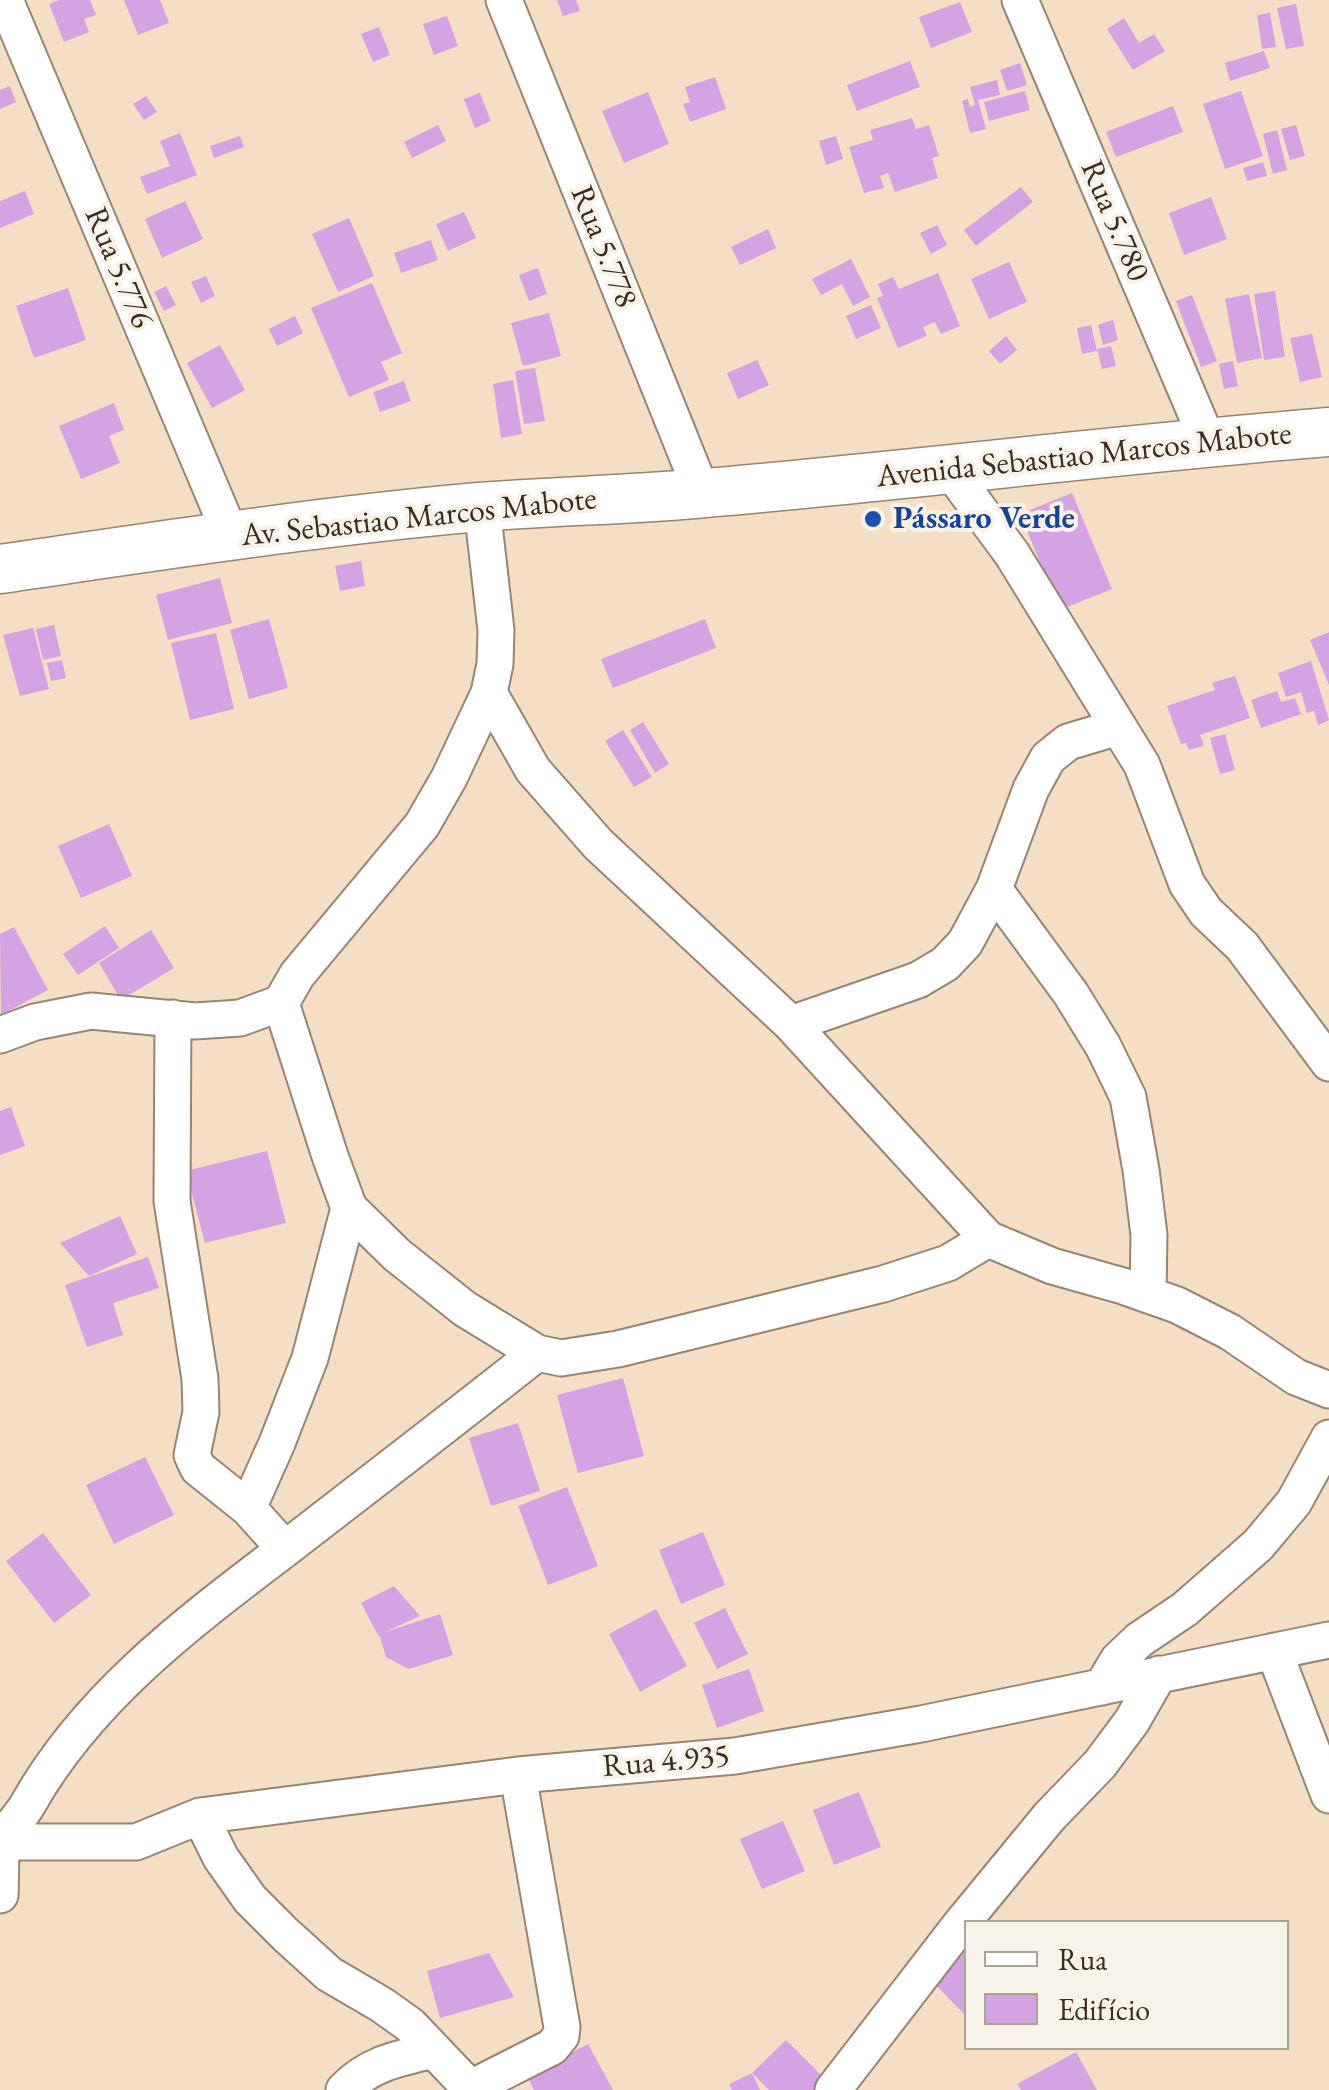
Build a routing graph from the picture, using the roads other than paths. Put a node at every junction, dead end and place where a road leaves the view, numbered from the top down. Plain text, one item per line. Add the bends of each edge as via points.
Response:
1 (6, 0) edge
2 (504, 0) edge
3 (1020, 0) edge
4 (1329, 432) edge
5 (1208, 442) junction
6 (950, 470) junction
7 (840, 480) joint
8 (702, 494) junction
9 (482, 507) junction
10 (231, 536) junction
11 (0, 569) edge
12 (489, 692) junction
13 (1118, 727) junction
14 (994, 889) junction
15 (281, 1003) junction
16 (173, 1018) junction
17 (791, 1024) junction
18 (0, 1035) edge
19 (1329, 1063) edge
20 (349, 1208) junction
21 (988, 1239) junction
22 (1148, 1295) junction
23 (537, 1353) junction
24 (1329, 1390) edge
25 (1329, 1438) edge
26 (248, 1508) junction
27 (285, 1549) junction
28 (1329, 1640) edge
29 (1274, 1651) junction
30 (1159, 1674) junction
31 (1102, 1687) junction
32 (518, 1775) junction
33 (1329, 1795) edge
34 (200, 1816) junction
35 (1, 1842) edge
36 (0, 1895) edge
37 (964, 1920) edge
38 (964, 1920) edge
39 (434, 2050) junction
40 (472, 2089) edge
41 (344, 2090) edge
42 (833, 2090) edge

1 - 10 street, Rua 5.776
2 - 8 street, Rua 5.778
3 - 5 street, Rua 5.780
4 - 5 main road, Avenida Sebastiao Marcos Mabote
5 - 6 main road, Avenida Sebastiao Marcos Mabote
6 - 7 main road, Avenida Sebastiao Marcos Mabote
6 - 13 street via 1012,554
7 - 8 main road, Av. Sebastiao Marcos Mabote
8 - 9 main road, Av. Sebastiao Marcos Mabote
9 - 10 main road, Av. Sebastiao Marcos Mabote
9 - 12 street via 496,630
10 - 11 main road, Av. Sebastiao Marcos Mabote
12 - 15 street via 422,825
12 - 17 street via 533,770 598,844
13 - 14 street via 1068,742 1048,758
13 - 19 street via 1142,764 1187,884
14 - 17 street via 965,943 945,964 918,980
14 - 22 street via 1071,994 1128,1097 1149,1235
15 - 16 street via 240,1018
15 - 20 street
16 - 18 street via 91,1011
16 - 26 street via 172,1201 200,1380 192,1455 198,1468
17 - 21 street
20 - 23 street via 465,1309
20 - 26 street via 310,1358
21 - 22 street
21 - 23 street via 948,1262 883,1284 618,1349 561,1358
22 - 24 street via 1230,1332 1296,1377
23 - 27 street
25 - 31 street via 1294,1502 1258,1545 1118,1660
26 - 27 street
27 - 35 street via 169,1639 106,1702
28 - 29 street, Rua 4.935
29 - 30 street, Rua 4.935
29 - 33 street
30 - 31 street, Rua 4.935
30 - 38 street via 1100,1764
31 - 32 street, Rua 4.935 via 735,1756
32 - 34 street, Rua 4.935
32 - 40 street via 561,2036
34 - 35 street, Rua 4.935 via 136,1842
34 - 39 street via 250,1899 328,1974 382,2004
35 - 36 street
37 - 42 street
39 - 40 street
39 - 41 street via 387,2061

